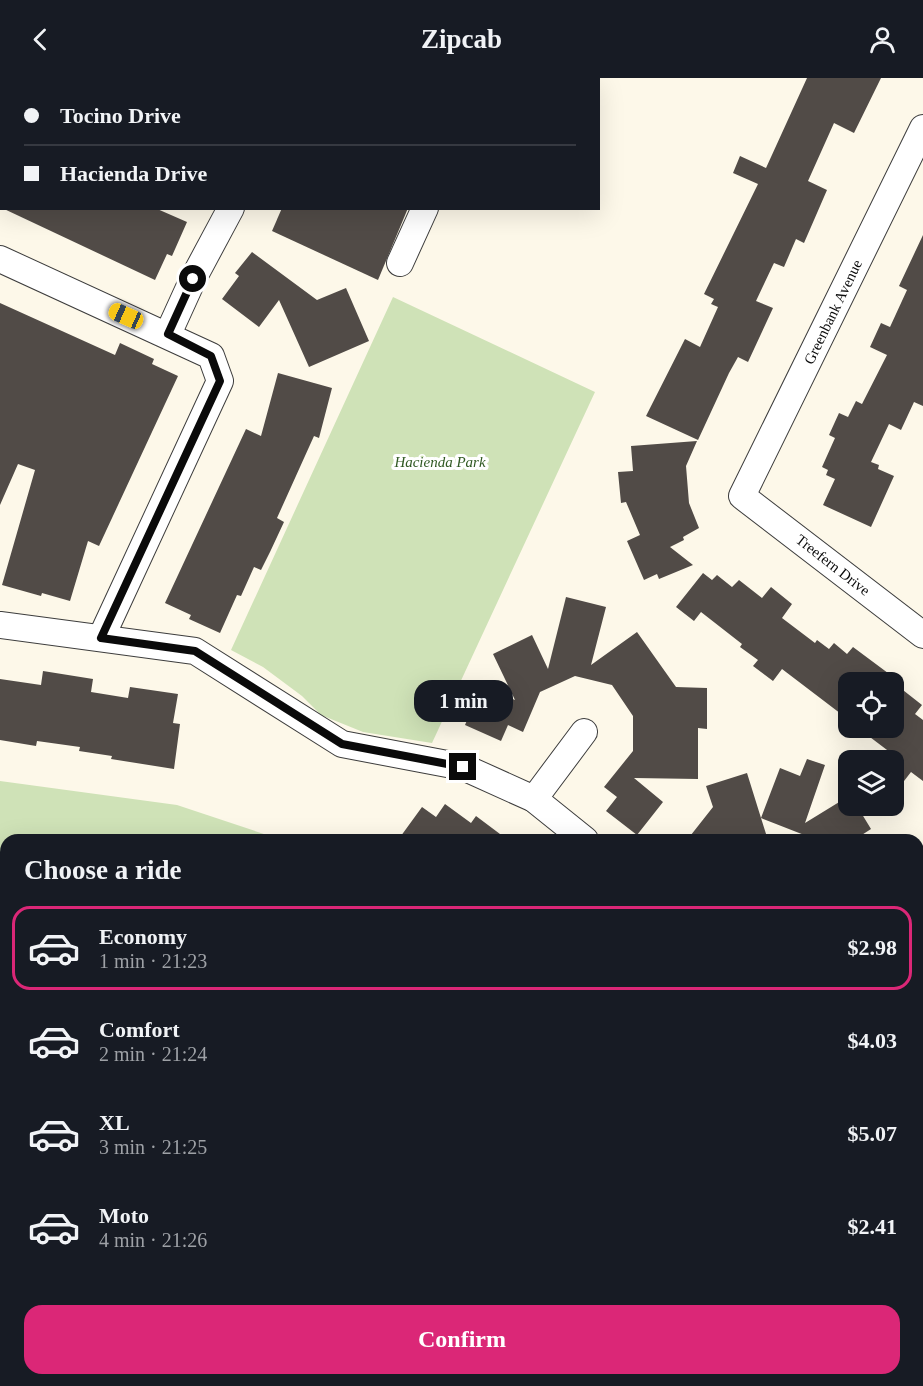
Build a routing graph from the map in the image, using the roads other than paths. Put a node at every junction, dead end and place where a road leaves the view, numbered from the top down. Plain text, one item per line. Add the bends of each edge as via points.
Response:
1 (923, 128) edge
2 (230, 210) edge
3 (424, 210) edge
4 (0, 259) edge
5 (400, 263) dead end
6 (168, 334) junction
7 (742, 496) joint
8 (0, 625) edge
9 (923, 635) edge
10 (101, 638) junction
11 (584, 732) dead end
12 (534, 799) junction
13 (578, 834) edge

1 - 7 street, Greenbank Avenue
2 - 6 street
3 - 5 street
4 - 6 street
6 - 10 street via 211,356 220,381
7 - 9 street, Treefern Drive
8 - 10 street
10 - 12 street via 195,651 342,744 463,767
11 - 12 street
12 - 13 street

